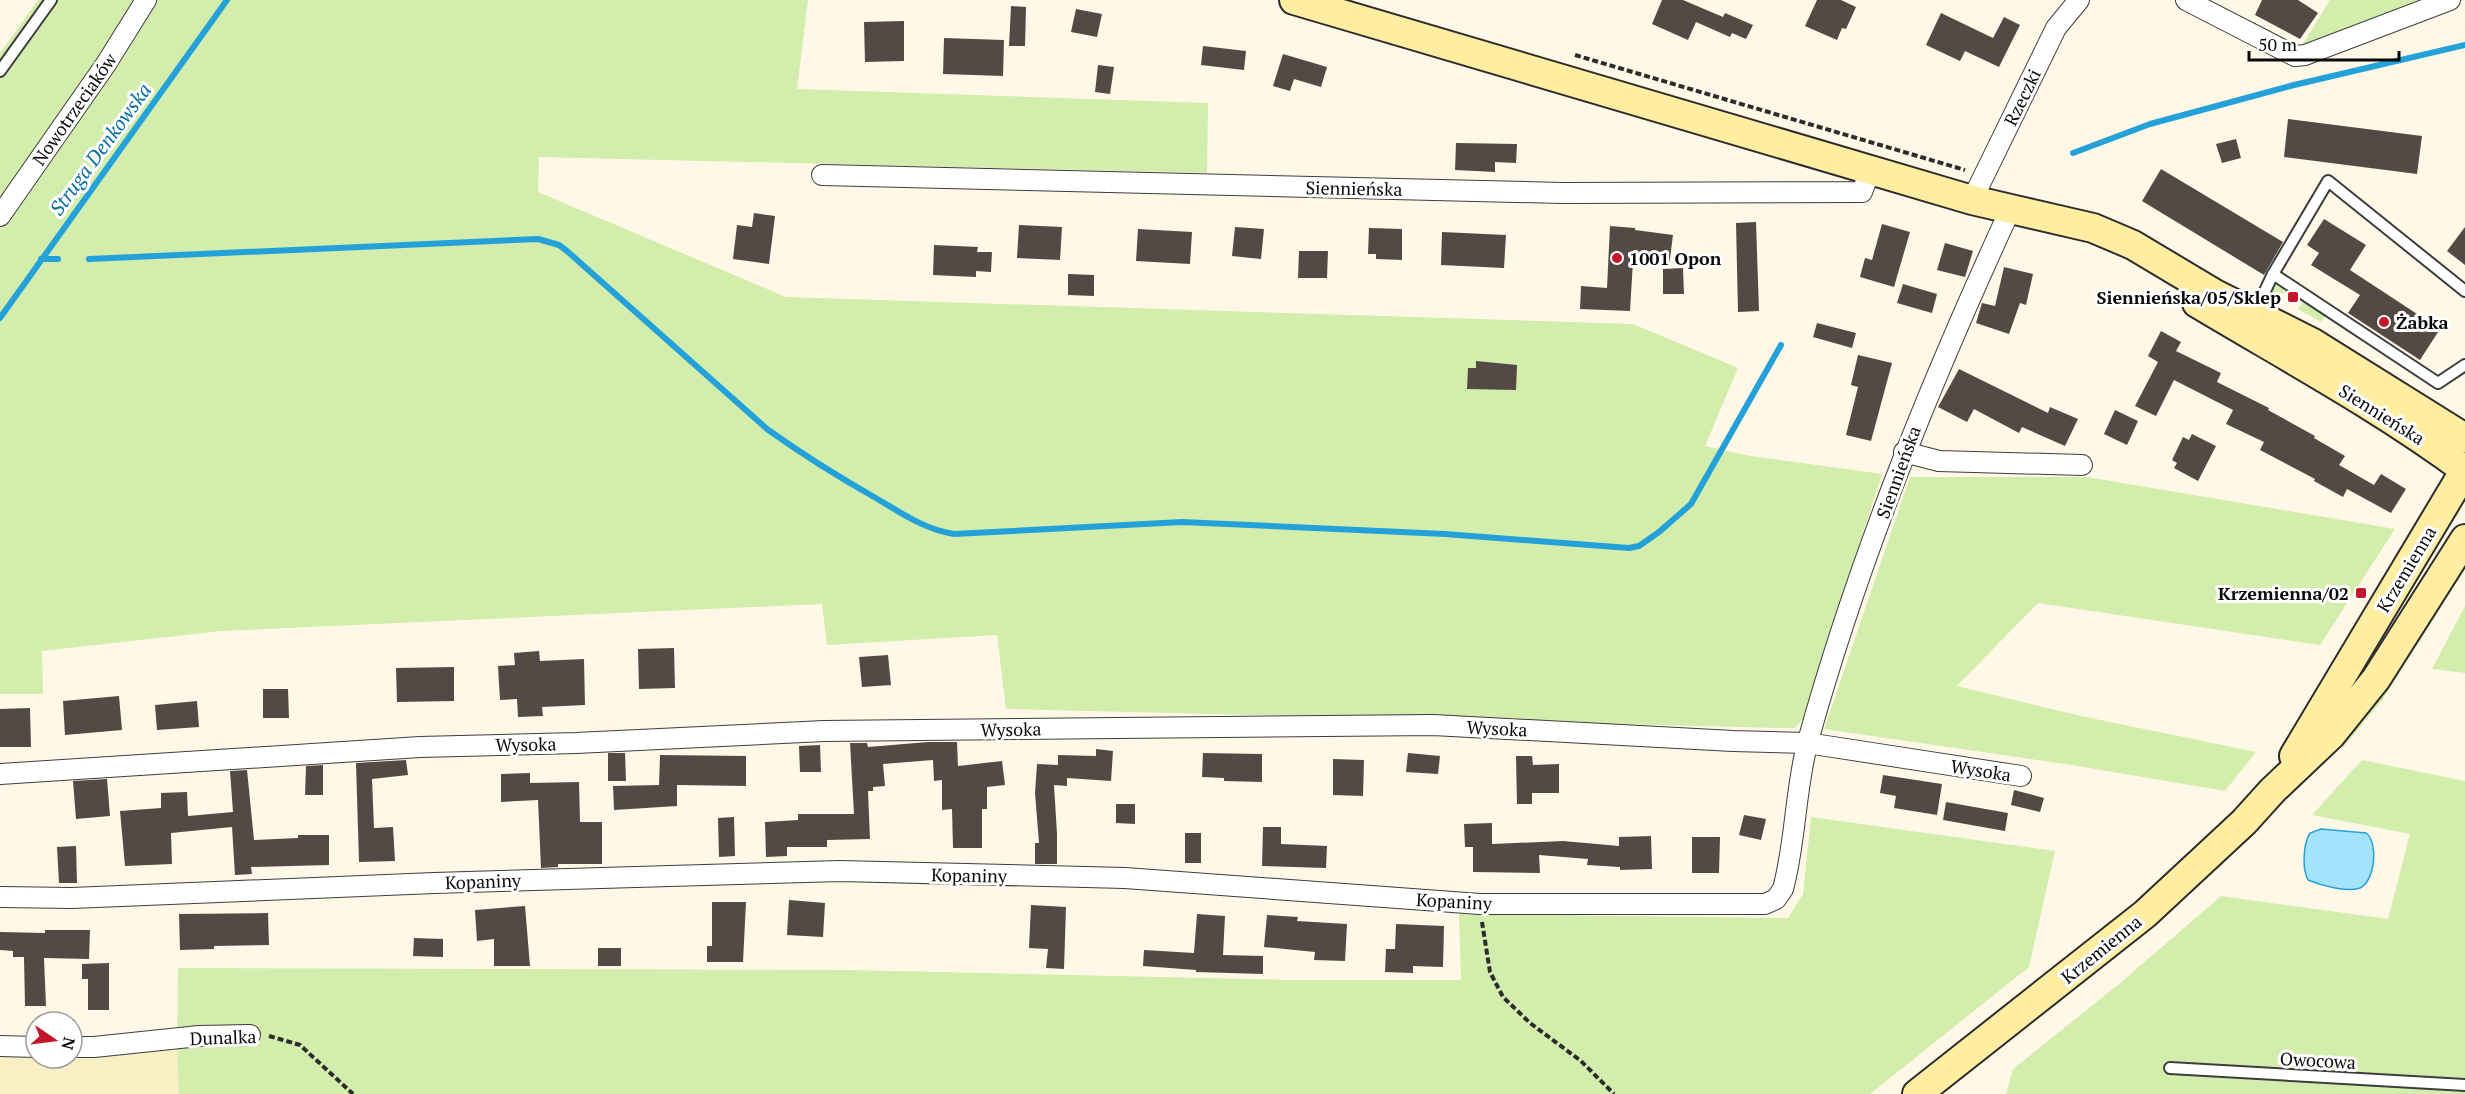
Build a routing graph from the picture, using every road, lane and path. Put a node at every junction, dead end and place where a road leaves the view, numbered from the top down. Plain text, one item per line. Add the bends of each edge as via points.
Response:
1 (51, 0) edge
2 (146, 0) edge
3 (1294, 0) edge
4 (2079, 0) edge
5 (2186, 0) edge
6 (2450, 0) edge
7 (0, 71) edge
8 (1870, 170) junction
9 (822, 176) dead end
10 (1972, 200) junction
11 (2010, 210) junction
12 (0, 216) edge
13 (2273, 274) junction
14 (2465, 291) edge
15 (2251, 322) junction
16 (2465, 365) edge
17 (2465, 438) edge
18 (1904, 452) junction
19 (2082, 465) dead end
20 (2465, 470) edge
21 (2465, 539) edge
22 (1807, 743) junction
23 (0, 774) edge
24 (2021, 776) dead end
25 (2272, 791) junction
26 (0, 897) edge
27 (1480, 904) junction
28 (250, 1035) joint
29 (0, 1046) edge
30 (24, 1047) edge
31 (84, 1047) edge
32 (2170, 1068) dead end
33 (2465, 1085) edge
34 (353, 1094) edge
35 (1614, 1094) edge
36 (1917, 1094) edge

1 - 7 lane
2 - 12 street, Nowotrzeciaków
3 - 8 main road, Siennieńska
4 - 10 street, Rzeczki via 2056,28
5 - 6 street via 2295,56
8 - 9 street, Siennieńska via 1862,192 1562,193
8 - 10 main road, Siennieńska
10 - 11 main road, Siennieńska
11 - 15 main road, Siennieńska via 2093,228 2133,245 2215,294
11 - 18 street, Siennieńska
13 - 14 lane via 2328,181
13 - 15 lane
13 - 16 lane via 2438,383
15 - 17 main road, Siennieńska via 2313,343
15 - 20 main road, Siennieńska via 2293,358
18 - 19 street via 1939,461
18 - 22 street, Siennieńska
20 - 25 main road, Krzemienna
21 - 25 main road, Krzemienna via 2376,679 2331,735
22 - 23 street, Wysoka via 1433,725 879,730 420,747
22 - 24 street, Wysoka
22 - 27 street, Kopaniny via 1786,875 1776,899 1765,904
25 - 36 main road, Krzemienna via 2145,914
26 - 27 street, Kopaniny via 72,898 840,871 1125,878
27 - 35 path via 1490,972 1503,997 1581,1061
28 - 31 street, Dunalka
28 - 34 path, Dunalka via 268,1035 300,1045
29 - 30 street
32 - 33 lane, Owocowa

